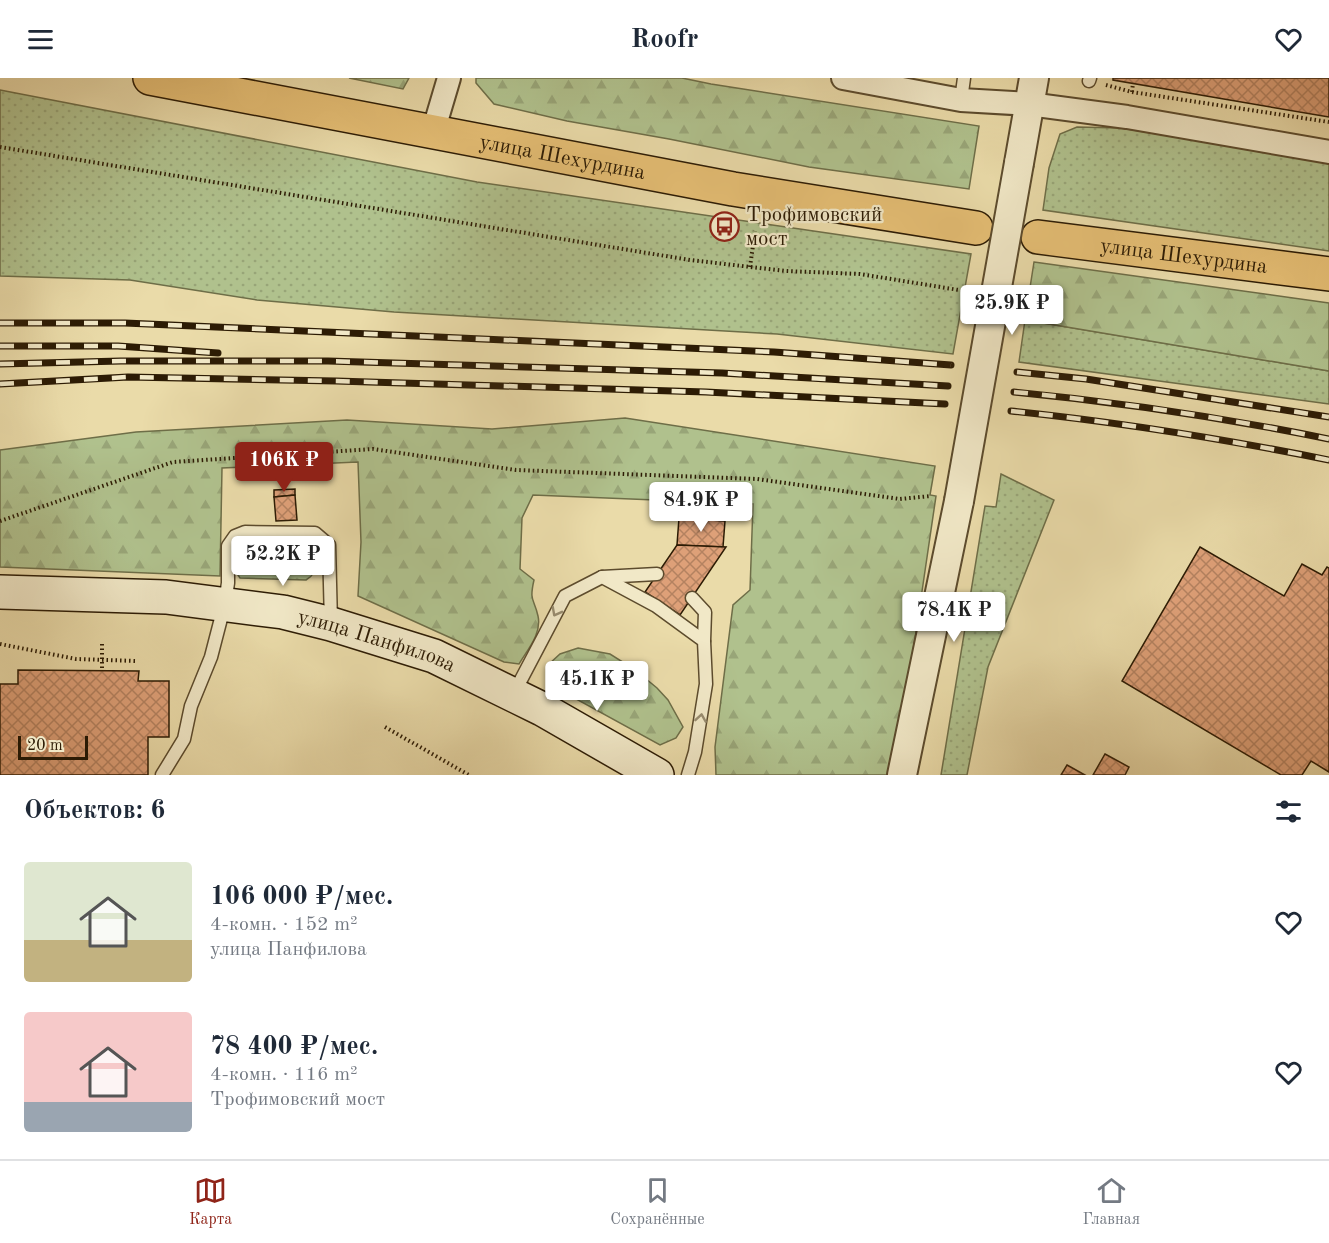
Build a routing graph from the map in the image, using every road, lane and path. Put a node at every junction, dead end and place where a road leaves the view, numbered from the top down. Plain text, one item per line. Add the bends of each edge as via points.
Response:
1 (150, 78) edge
2 (449, 78) edge
3 (843, 78) edge
4 (1090, 79) edge
5 (1133, 83) dead end
6 (962, 89) edge
7 (1032, 91) edge
8 (1132, 92) junction
9 (1329, 122) edge
10 (434, 132) junction
11 (0, 147) edge
12 (1329, 152) edge
13 (976, 228) dead end
14 (755, 231) dead end
15 (1038, 237) dead end
16 (750, 267) junction
17 (1329, 274) edge
18 (965, 291) dead end
19 (931, 496) dead end
20 (0, 521) edge
21 (657, 573) dead end
22 (602, 577) junction
23 (0, 592) edge
24 (692, 598) dead end
25 (225, 603) junction
26 (331, 624) junction
27 (704, 641) junction
28 (0, 644) edge
29 (102, 644) dead end
30 (103, 660) junction
31 (136, 660) dead end
32 (102, 671) dead end
33 (513, 695) junction
34 (385, 727) dead end
35 (162, 775) edge
36 (469, 775) edge
37 (657, 775) edge
38 (688, 775) edge
39 (902, 775) edge

1 - 10 main road, улица Шехурдина
2 - 10 street
3 - 6 street
4 - 8 path
5 - 8 path
6 - 7 street
7 - 12 street via 1127,117
7 - 39 street, bridge via 959,501
8 - 9 path
10 - 13 main road, улица Шехурдина via 733,189
11 - 16 path
14 - 16 path
15 - 17 main road, улица Шехурдина
16 - 18 path via 860,274
19 - 20 path via 900,499 757,479 516,470 373,449 173,462
21 - 22 lane
22 - 27 lane via 656,606
22 -> 33 lane via 565,596
23 - 25 main road, улица Панфилова via 166,597
24 - 27 lane via 705,612
25 - 26 main road, улица Панфилова
25 - 26 lane via 228,546 235,536 245,532 315,533 329,545
25 - 35 lane via 184,739
26 - 33 main road, улица Панфилова via 434,656
38 -> 27 lane via 706,684
28 - 30 path via 76,659
29 - 30 path
30 - 31 path
30 - 32 path
33 - 37 main road, улица Панфилова
34 - 36 path

